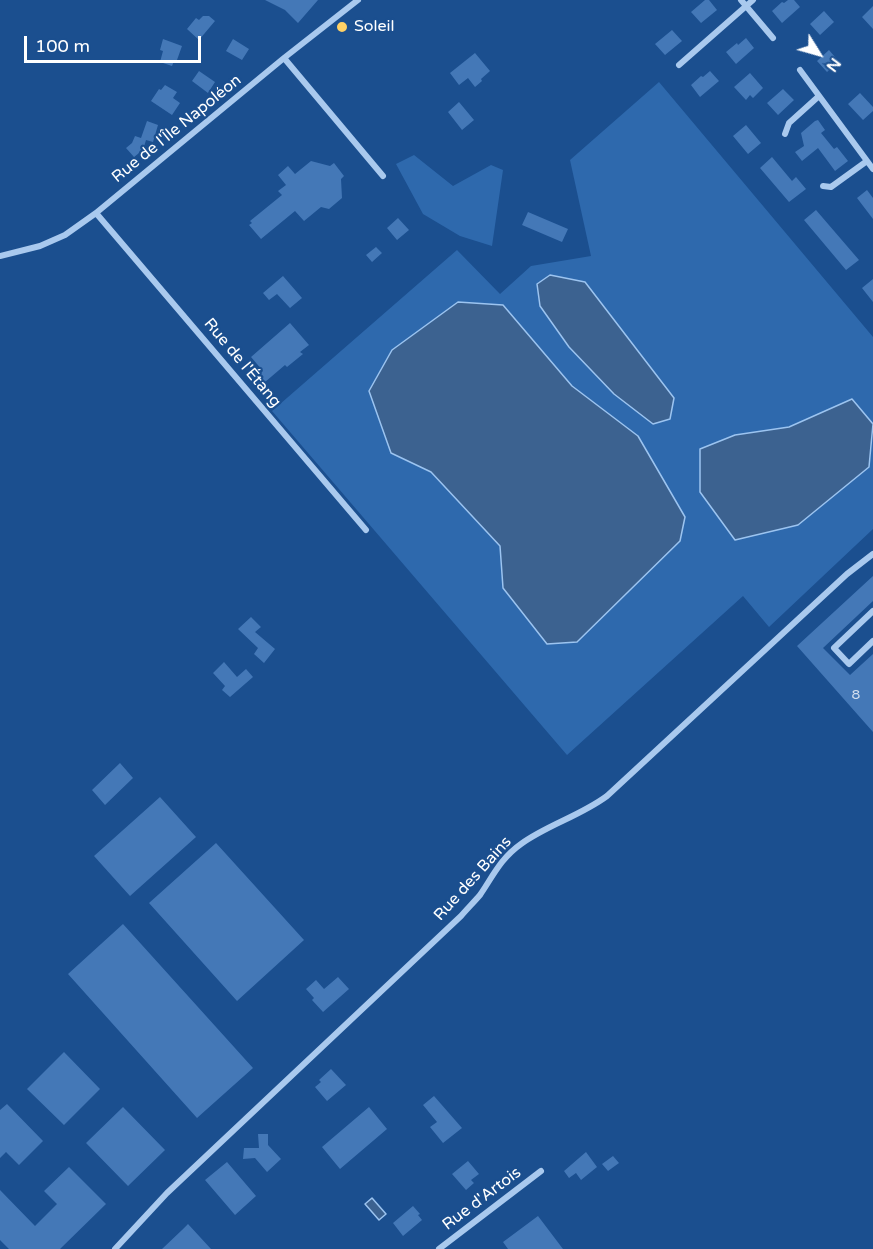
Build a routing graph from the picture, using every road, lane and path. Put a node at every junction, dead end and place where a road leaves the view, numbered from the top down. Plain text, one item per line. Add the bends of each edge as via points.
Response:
1 (358, 0) edge
2 (741, 0) edge
3 (753, 0) edge
4 (746, 6) junction
5 (774, 38) dead end
6 (284, 58) junction
7 (679, 65) dead end
8 (800, 70) dead end
9 (819, 96) junction
10 (784, 134) dead end
11 (867, 161) junction
12 (873, 169) edge
13 (383, 177) dead end
14 (823, 186) dead end
15 (96, 213) junction
16 (0, 256) edge
17 (366, 530) dead end
18 (873, 554) edge
19 (873, 611) edge
20 (872, 643) edge
21 (541, 1171) dead end
22 (115, 1249) edge
23 (439, 1249) edge

1 - 6 street, Rue de l'Île Napoléon
2 - 4 street
3 - 4 street
4 - 5 street
4 - 7 street
6 - 13 street
6 - 15 street, Rue de l'Île Napoléon
8 - 9 street
9 - 10 street via 789,123
9 - 11 street
11 - 12 street
11 - 14 street via 831,187
15 - 16 street, Rue de l'Île Napoléon via 57,239
15 - 17 street, Rue de l'Étang
18 - 22 street, Rue des Bains via 607,796 520,844 461,916 167,1193
19 - 20 street via 834,648 849,664
21 - 23 street, Rue d'Artois

